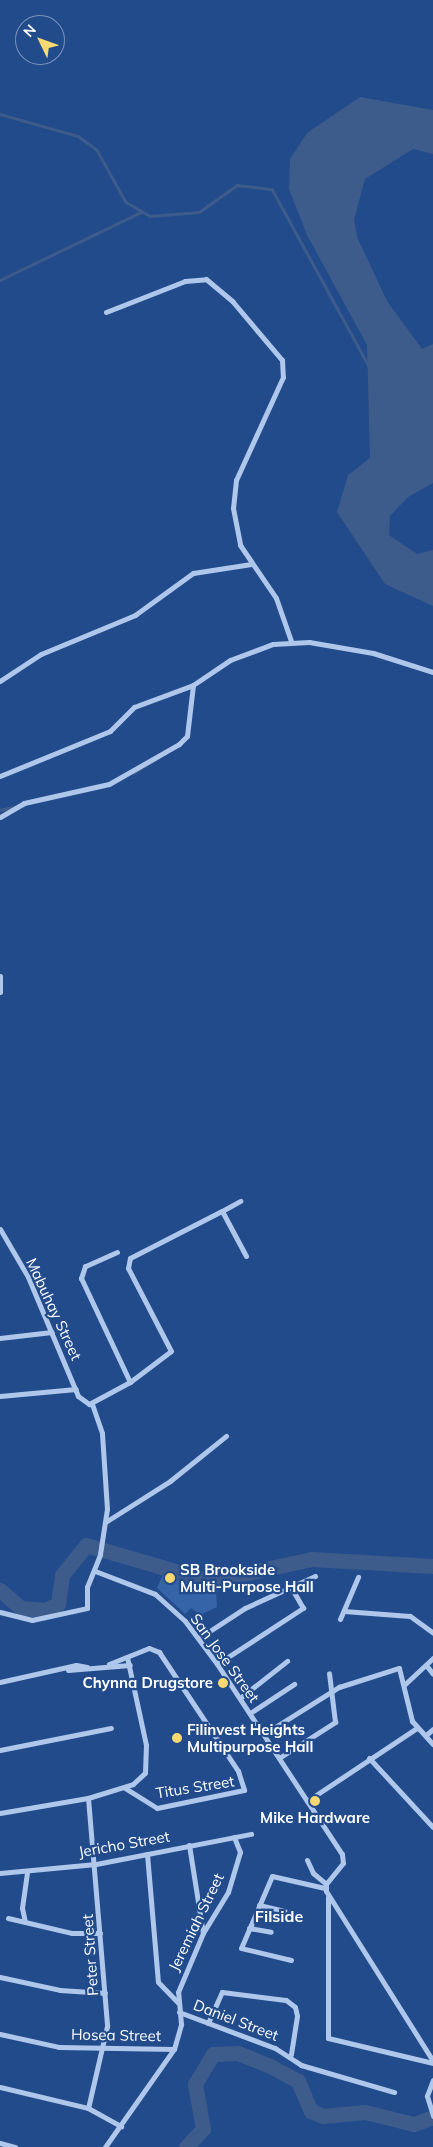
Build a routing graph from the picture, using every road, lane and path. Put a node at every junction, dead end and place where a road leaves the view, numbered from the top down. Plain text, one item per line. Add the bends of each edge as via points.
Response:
1 (106, 312) dead end
2 (250, 564) junction
3 (291, 641) junction
4 (433, 672) edge
5 (0, 681) edge
6 (193, 685) junction
7 (0, 776) edge
8 (0, 817) edge
9 (0, 976) edge
10 (0, 992) edge
11 (240, 1201) dead end
12 (222, 1210) junction
13 (0, 1229) edge
14 (117, 1252) dead end
15 (246, 1256) dead end
16 (52, 1332) junction
17 (0, 1338) edge
18 (130, 1382) junction
19 (76, 1390) junction
20 (0, 1396) edge
21 (92, 1404) junction
22 (226, 1436) dead end
23 (106, 1520) junction
24 (95, 1571) junction
25 (315, 1576) dead end
26 (358, 1577) dead end
27 (291, 1587) junction
28 (344, 1611) junction
29 (0, 1612) edge
30 (340, 1619) dead end
31 (433, 1633) edge
32 (199, 1638) junction
33 (127, 1657) junction
34 (433, 1658) edge
35 (288, 1661) dead end
36 (108, 1664) junction
37 (217, 1664) junction
38 (130, 1665) junction
39 (426, 1665) junction
40 (329, 1673) dead end
41 (433, 1674) edge
42 (0, 1682) edge
43 (294, 1684) dead end
44 (404, 1686) junction
45 (331, 1691) junction
46 (240, 1698) junction
47 (250, 1713) junction
48 (111, 1728) dead end
49 (417, 1728) junction
50 (433, 1729) edge
51 (264, 1734) junction
52 (426, 1735) junction
53 (433, 1744) edge
54 (0, 1750) edge
55 (279, 1758) junction
56 (369, 1758) junction
57 (125, 1788) junction
58 (88, 1798) junction
59 (307, 1800) junction
60 (0, 1813) edge
61 (433, 1827) edge
62 (251, 1834) dead end
63 (234, 1837) junction
64 (190, 1845) junction
65 (148, 1854) junction
66 (307, 1860) dead end
67 (96, 1864) junction
68 (27, 1872) junction
69 (0, 1873) edge
70 (326, 1886) junction
71 (328, 1896) junction
72 (259, 1904) junction
73 (284, 1911) dead end
74 (8, 1918) dead end
75 (25, 1922) junction
76 (249, 1928) junction
77 (271, 1932) dead end
78 (100, 1933) junction
79 (203, 1933) junction
80 (291, 1960) dead end
81 (0, 1977) edge
82 (105, 1993) junction
83 (178, 2003) junction
84 (179, 2012) junction
85 (208, 2023) junction
86 (0, 2034) edge
87 (102, 2048) junction
88 (174, 2049) junction
89 (291, 2055) junction
90 (433, 2062) edge
91 (433, 2080) edge
92 (0, 2087) edge
93 (394, 2092) dead end
94 (88, 2108) junction
95 (432, 2113) edge
96 (121, 2126) junction
97 (0, 2143) edge
98 (15, 2147) edge
99 (105, 2147) edge

1 - 2 street via 185,281 206,279 233,302 282,360 283,376 235,484 240,545
2 - 3 street via 276,598
2 - 5 street via 193,573 135,615 41,654
3 - 4 street via 373,653
3 - 6 street via 241,655
6 - 7 street via 134,707 110,731
6 - 8 street via 185,740 109,784 24,803
9 - 10 street
11 - 12 street
12 - 15 street
12 - 18 street via 127,1262 171,1347 170,1354
13 - 16 street, Mabuhay Street
14 - 18 street via 85,1266 80,1278
16 - 17 street
16 - 19 street, Mabuhay Street
18 - 21 street
19 - 20 street
19 - 21 street, Mabuhay Street via 83,1401
21 - 23 street via 104,1448
22 - 23 street via 170,1481
23 - 24 street
24 - 29 street via 87,1587 87,1608 32,1620
24 - 32 street, San Jose Street via 155,1594
25 - 27 street
26 - 28 street
27 - 32 street via 245,1608
27 - 37 street via 303,1608
28 - 30 street
28 - 31 street via 410,1616
32 - 37 street, San Jose Street
33 - 36 street
33 - 38 street
33 - 57 street, Titus Street via 149,1648 158,1652 238,1771 244,1790 157,1808 134,1798
34 - 39 street
35 - 46 street
36 - 38 street
36 - 42 street via 78,1672 68,1670
37 - 46 street, San Jose Street
38 - 57 street via 148,1756 145,1773
39 - 41 street
39 - 44 street
40 - 45 street
43 - 47 street
44 - 45 street via 399,1668
44 - 49 street
45 - 51 street
45 - 55 street via 335,1722
46 - 47 street, San Jose Street
47 - 51 street, San Jose Street
48 - 54 street
49 - 52 street
49 - 56 street
50 - 52 street
51 - 55 street, San Jose Street
52 - 53 street
55 - 59 street, San Jose Street
56 - 59 street
56 - 61 street
57 - 58 street
58 - 60 street
58 - 67 street, Peter Street
59 - 70 street, San Jose Street via 342,1854 336,1873
62 - 63 street, Jericho Street
63 - 64 street, Jericho Street
63 - 79 street, Jeremiah Street via 240,1852 237,1866 228,1892
64 - 65 street, Jericho Street
64 - 79 street
65 - 67 street, Jericho Street
65 - 83 street, Daniel Street via 158,1982
66 - 70 street via 313,1873
67 - 68 street, Jericho Street
67 - 78 street, Peter Street
68 - 69 street, Jericho Street
68 - 75 street via 22,1908
70 - 71 street
70 - 72 street via 302,1886 274,1874
71 - 90 street
71 - 90 street via 328,2038
72 - 73 street
72 - 76 street
74 - 75 street
75 - 78 street via 72,1933
76 - 77 street
76 - 80 street via 241,1948
78 - 82 street, Peter Street
79 - 83 street, Jeremiah Street via 181,1982
81 - 82 street via 68,1992
82 - 87 street, Peter Street
83 - 84 street, Jeremiah Street
84 - 85 street, Daniel Street
84 - 88 street, Jeremiah Street
85 - 89 street, Daniel Street
85 - 89 street via 222,1992 286,2000 295,2006 297,2016
86 - 87 street, Hosea Street via 58,2047
87 - 88 street, Hosea Street
87 - 94 street, Peter Street
88 - 96 street, Jeremiah Street
89 - 93 street, Daniel Street via 301,2065
91 - 95 street via 427,2096
92 - 94 street
94 - 96 street
96 - 99 street, Jeremiah Street
97 - 98 street

